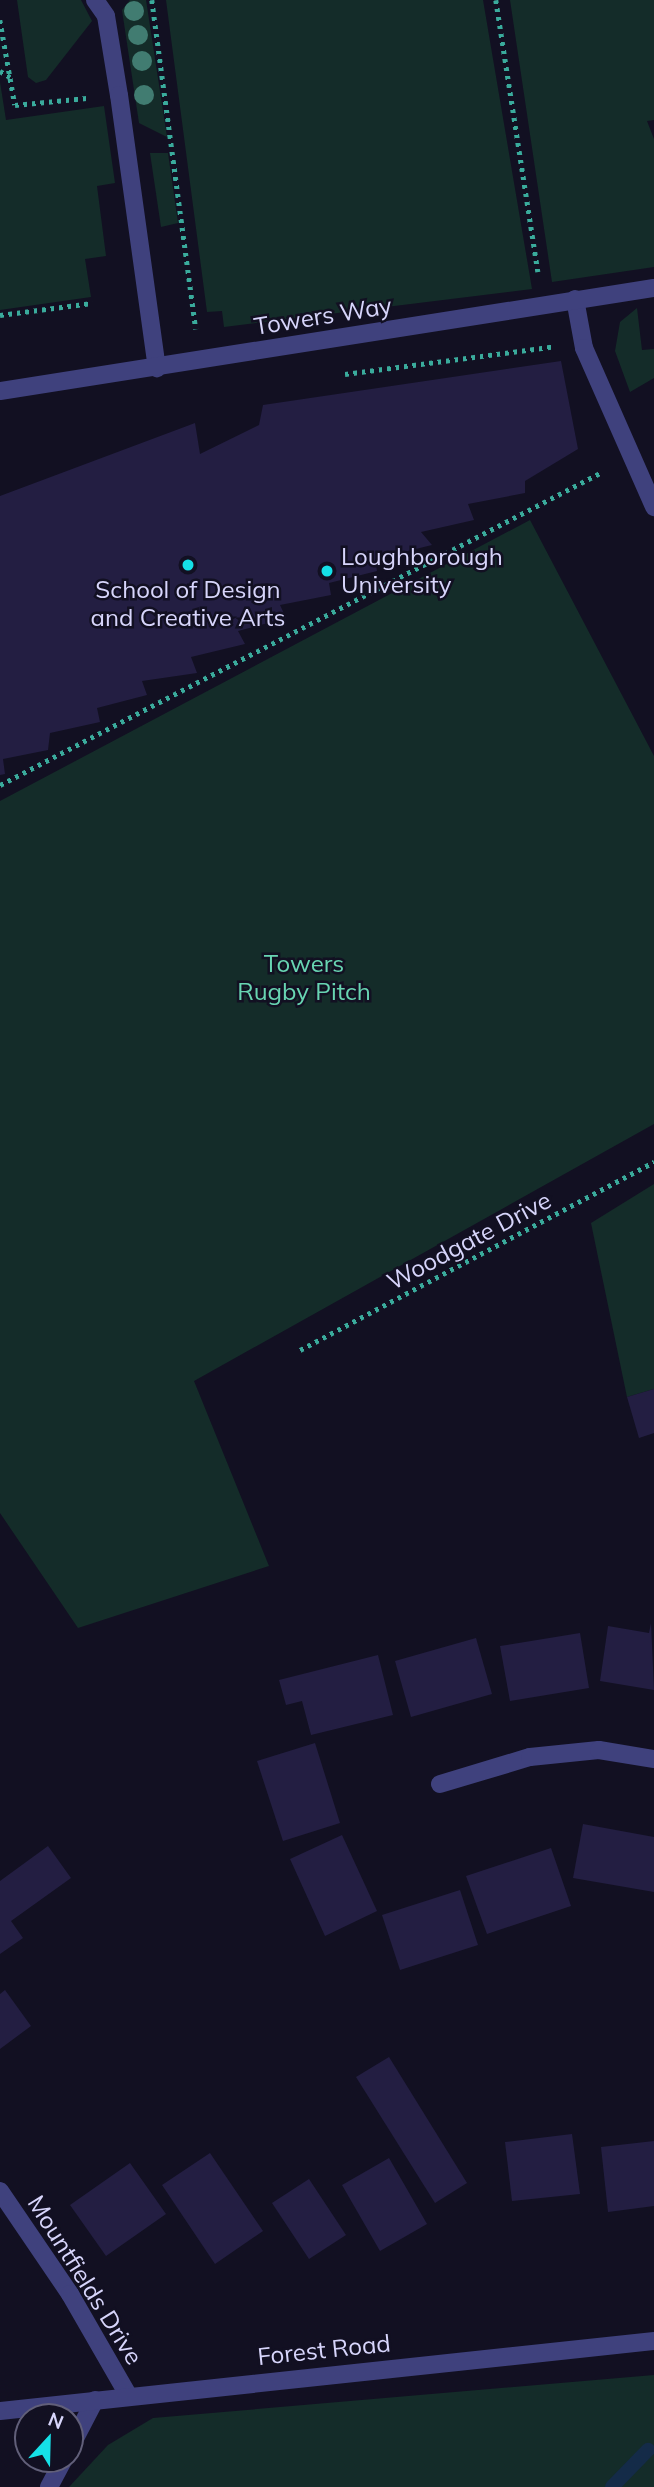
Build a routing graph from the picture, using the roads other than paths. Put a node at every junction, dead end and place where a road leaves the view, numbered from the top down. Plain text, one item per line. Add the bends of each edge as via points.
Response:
1 (95, 0) edge
2 (654, 288) edge
3 (575, 299) junction
4 (157, 368) junction
5 (0, 391) edge
6 (654, 508) edge
7 (654, 1759) edge
8 (440, 1784) dead end
9 (0, 2191) edge
10 (654, 2341) edge
11 (128, 2395) junction
12 (95, 2399) junction
13 (0, 2411) edge
14 (84, 2421) edge

1 - 4 street via 106,16
2 - 3 street, Towers Way
3 - 4 street, Towers Way
3 - 6 street via 584,348
4 - 5 street, Towers Way
7 - 8 street via 599,1750 530,1757
9 - 11 street, Mountfields Drive via 70,2294
10 - 11 street, Forest Road
11 - 12 street, Forest Road
12 - 13 street, Forest Road
12 - 14 street

